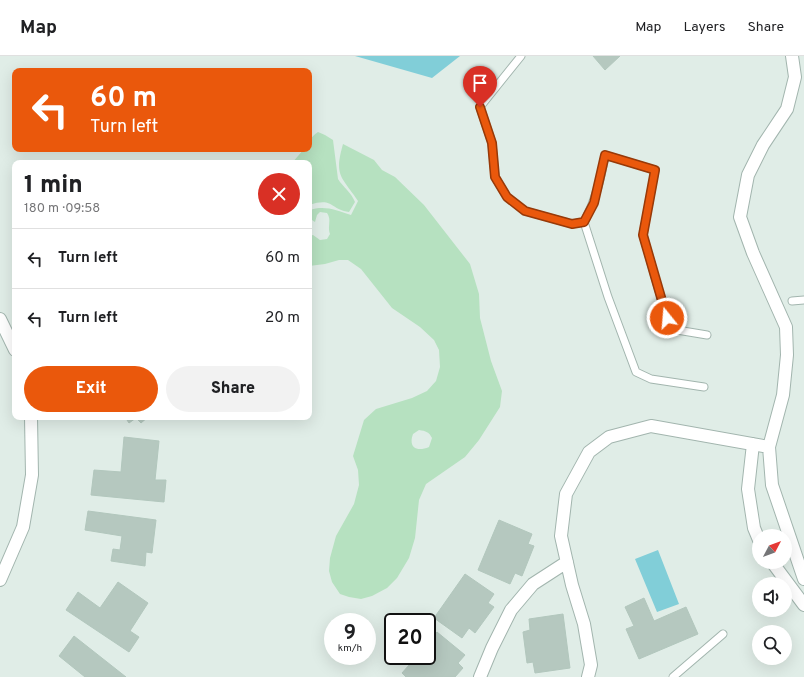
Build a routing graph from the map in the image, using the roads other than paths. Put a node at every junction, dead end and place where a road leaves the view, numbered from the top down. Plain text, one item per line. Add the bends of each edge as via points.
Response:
1 (521, 56) edge
2 (792, 56) edge
3 (584, 222) junction
4 (804, 300) edge
5 (792, 301) dead end
6 (0, 319) edge
7 (707, 335) dead end
8 (12, 344) edge
9 (704, 387) dead end
10 (30, 420) edge
11 (753, 444) junction
12 (770, 447) junction
13 (754, 529) edge
14 (567, 562) junction
15 (777, 569) edge
16 (804, 579) edge
17 (0, 580) edge
18 (804, 605) edge
19 (723, 634) dead end
20 (480, 677) edge
21 (588, 677) edge
22 (673, 677) edge

1 - 3 lane via 480,107 492,143 495,177 507,197 525,211 572,224
2 - 12 street via 795,77 787,109 763,145 748,175 740,217 786,327 787,355 783,395
3 - 7 lane via 594,203 605,155 655,170 643,235 667,318 677,330
3 - 9 lane via 636,372 651,379
4 - 5 lane
6 - 8 street
10 - 17 street via 32,475 23,527
11 - 12 street
11 - 13 street via 748,489
11 - 14 street via 651,426 608,437 589,452 566,494 561,536
12 - 16 street via 772,485
14 - 20 street via 533,584 511,610
14 - 21 street via 584,624 591,665
15 - 18 street
19 - 22 lane

